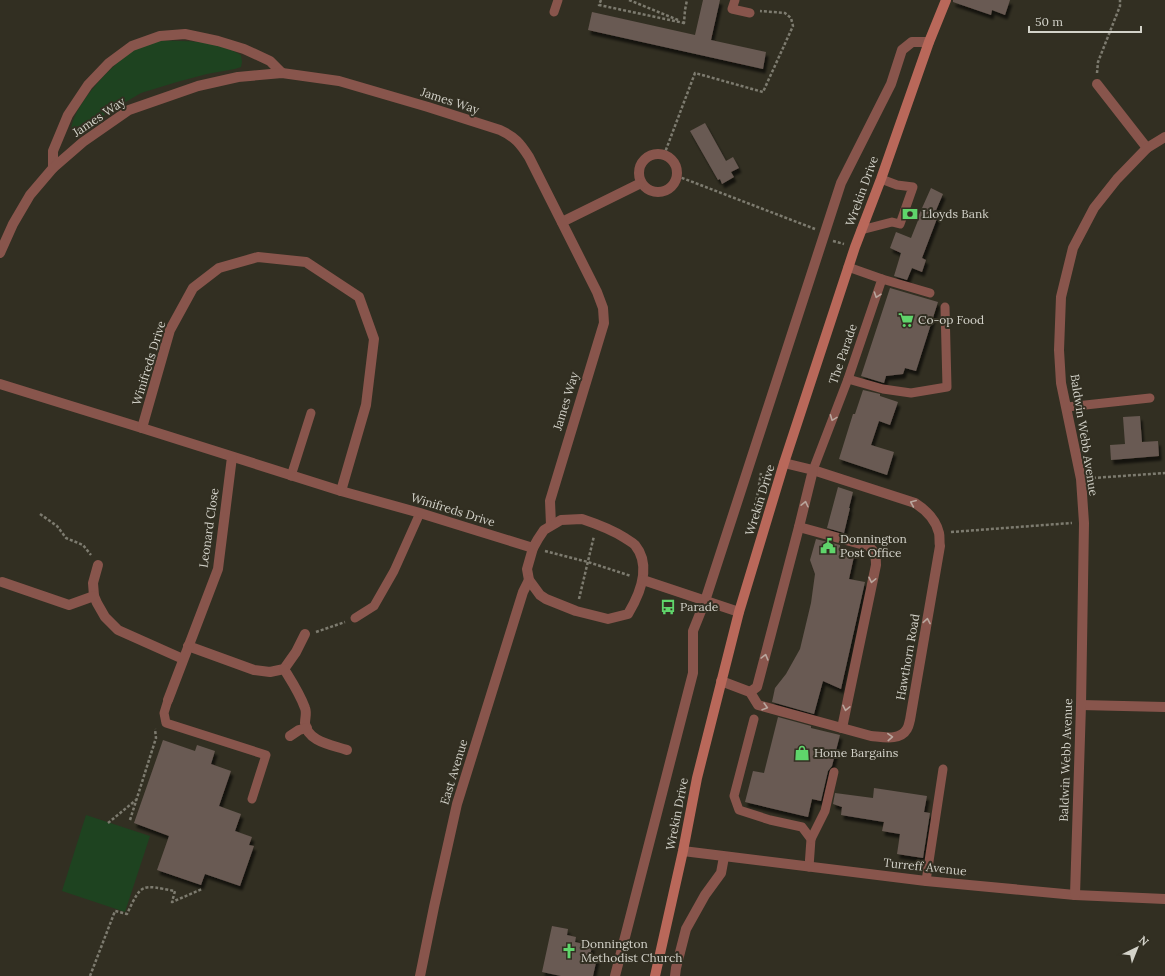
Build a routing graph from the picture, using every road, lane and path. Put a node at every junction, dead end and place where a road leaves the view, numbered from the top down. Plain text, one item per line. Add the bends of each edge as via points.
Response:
1 (558, 0) edge
2 (601, 0) edge
3 (629, 0) edge
4 (687, 0) edge
5 (735, 0) edge
6 (946, 0) edge
7 (1120, 0) edge
8 (554, 12) dead end
9 (750, 13) joint
10 (684, 23) junction
11 (929, 42) junction
12 (282, 73) junction
13 (1097, 84) joint
14 (1165, 137) edge
15 (1147, 148) junction
16 (664, 155) junction
17 (53, 168) junction
18 (677, 176) junction
19 (881, 179) junction
20 (641, 183) junction
21 (562, 222) junction
22 (861, 230) junction
23 (824, 236) junction
24 (855, 247) junction
25 (0, 254) edge
26 (848, 267) junction
27 (882, 279) junction
28 (930, 292) dead end
29 (945, 307) dead end
30 (848, 379) junction
31 (0, 384) edge
32 (1150, 398) dead end
33 (1067, 407) junction
34 (311, 413) dead end
35 (142, 428) junction
36 (232, 457) junction
37 (784, 463) junction
38 (813, 470) junction
39 (1165, 473) edge
40 (291, 476) junction
41 (1081, 479) junction
42 (341, 491) junction
43 (420, 513) junction
44 (40, 514) dead end
45 (1084, 523) junction
46 (597, 524) junction
47 (551, 525) junction
48 (800, 527) junction
49 (939, 532) junction
50 (533, 548) junction
51 (588, 562) junction
52 (98, 565) joint
53 (528, 580) junction
54 (643, 580) junction
55 (2, 582) dead end
56 (94, 596) junction
57 (705, 601) junction
58 (576, 611) junction
59 (739, 612) junction
60 (355, 618) joint
61 (305, 634) joint
62 (188, 646) junction
63 (183, 659) junction
64 (284, 669) junction
65 (721, 681) junction
66 (750, 692) junction
67 (168, 700) joint
68 (1081, 705) junction
69 (1165, 707) edge
70 (754, 720) dead end
71 (155, 725) dead end
72 (307, 728) junction
73 (842, 728) junction
74 (290, 736) dead end
75 (347, 750) dead end
76 (943, 768) dead end
77 (834, 772) dead end
78 (136, 799) junction
79 (252, 799) dead end
80 (130, 820) dead end
81 (108, 823) dead end
82 (811, 839) junction
83 (683, 851) junction
84 (724, 857) junction
85 (808, 867) junction
86 (926, 880) junction
87 (202, 889) dead end
88 (1075, 895) junction
89 (1165, 899) edge
90 (90, 976) edge
91 (420, 976) edge
92 (615, 976) edge
93 (655, 976) edge
94 (675, 976) edge

1 - 8 lane
2 - 10 path via 599,5
3 - 10 path
4 - 10 path
5 - 9 lane via 732,9
6 - 11 street, Wrekin Drive
7 - 13 path via 1120,6 1098,62
9 - 16 path via 762,10 785,13 791,18 793,26 763,92 695,73
11 - 19 street, Wrekin Drive
11 - 23 street, Wrekin Drive via 912,42 902,50 891,84 841,183
12 - 17 street, James Way via 238,77 198,86 129,110 83,142
12 - 17 street, James Way via 270,61 244,50 185,34 160,36 132,46 109,63 88,85 68,115 54,151
12 - 21 street, James Way via 339,81 511,135 529,157
13 - 15 street
14 - 15 street, Baldwin Webb Avenue
15 - 33 street, Baldwin Webb Avenue via 1094,208 1073,248 1061,297 1059,350 1061,383
16 - 18 street via 674,163
16 - 20 street via 652,155 642,161 638,172
17 - 25 street, James Way via 30,195 13,224
18 - 20 street via 672,187 661,193 650,191
18 - 23 path
19 - 22 street, Wrekin Drive
19 - 22 lane via 913,187 900,224 892,222
20 - 21 street
21 - 47 street, James Way via 601,302 604,323 550,501
22 - 24 street, Wrekin Drive
23 - 24 path
23 - 57 street, Wrekin Drive
24 - 26 street, Wrekin Drive
26 - 27 lane
26 - 37 street, Wrekin Drive
27 - 28 lane
27 -> 30 lane, The Parade
29 - 30 lane via 947,387 910,393 883,389
30 -> 38 lane, The Parade
31 - 35 street, Winifreds Drive
32 - 33 lane
33 - 41 street, Baldwin Webb Avenue
34 - 40 lane
35 - 36 street, Winifreds Drive
35 - 42 street, Winifreds Drive via 170,330 193,288 219,268 258,257 306,262 359,297 374,339 366,405
36 - 40 street, Winifreds Drive
36 - 62 street, Leonard Close via 218,569
37 - 38 street
37 - 59 street, Wrekin Drive
48 -> 38 street, The Parade
49 -> 38 street, Hawthorn Road via 924,508 915,503
39 - 41 path
40 - 42 street, Winifreds Drive
41 - 45 street, Baldwin Webb Avenue
42 - 43 street, Winifreds Drive
43 - 50 street, Winifreds Drive
43 - 60 lane via 394,571 374,606
44 - 52 path via 58,526 66,538 83,545
45 - 49 path
45 - 68 street, Baldwin Webb Avenue
46 - 47 street via 582,520 561,520
46 - 51 path
46 - 54 street via 634,544 641,554
47 - 50 street via 544,530
66 -> 48 street, The Parade via 757,686
48 -> 73 street via 868,546 876,558
73 -> 49 street, Hawthorn Road via 889,738 900,736 907,730 940,546
50 - 51 path
50 - 53 street via 527,570
51 - 54 path
51 - 58 path
52 - 56 street via 93,582
53 - 58 street via 546,599
53 - 91 street, East Avenue via 457,804
54 - 57 street
54 - 58 street via 628,614 608,619
55 - 56 street via 69,605
56 - 63 street via 105,617 118,630
57 - 59 street
57 - 92 street, Wrekin Drive via 693,631 693,672
59 - 65 street, Wrekin Drive
60 - 61 path
61 - 64 street
62 - 63 street, Leonard Close
62 - 64 street via 254,670 270,672
63 - 67 street, Leonard Close
64 - 72 street via 301,696 306,710
65 - 66 street, Hawthorn Road
65 - 83 street, Wrekin Drive via 697,778
66 -> 73 street, Hawthorn Road via 758,705
67 - 79 lane via 164,713 166,723 266,756
68 - 69 street
68 - 88 street, Baldwin Webb Avenue
70 - 82 lane via 734,796 739,810 802,827
71 - 78 path via 156,738
72 - 74 street
72 - 75 street via 316,740
76 - 86 lane
77 - 82 lane via 824,811
78 - 80 path
78 - 81 path
82 - 85 lane
83 - 84 street, Turreff Avenue
83 - 93 street, Wrekin Drive
84 - 85 street, Turreff Avenue
84 - 94 street via 721,873 686,929
85 - 86 street, Turreff Avenue
86 - 88 street, Turreff Avenue
87 - 90 path via 172,902 175,891 148,886 142,889 137,893 127,914 116,910
88 - 89 street, Turreff Avenue

